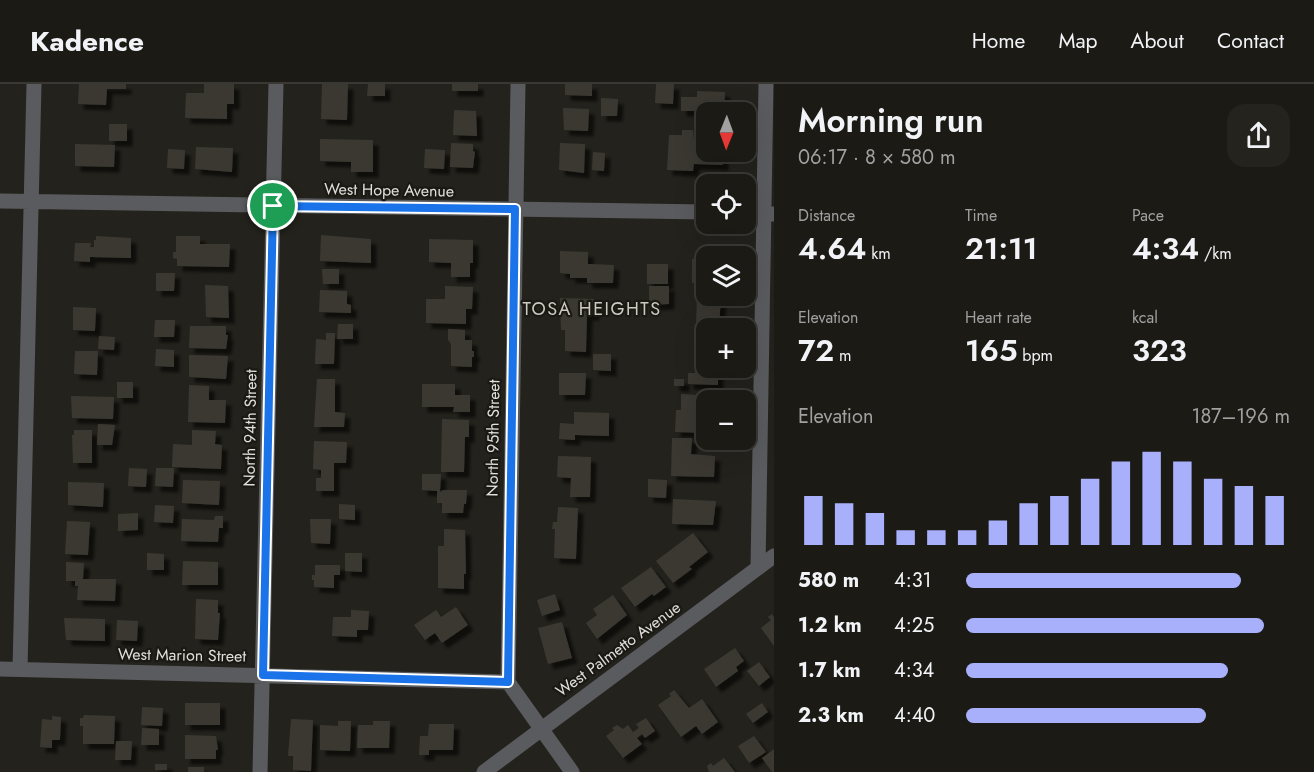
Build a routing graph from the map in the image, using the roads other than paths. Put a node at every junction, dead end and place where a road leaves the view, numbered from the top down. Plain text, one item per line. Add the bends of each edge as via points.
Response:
1 (34, 84) edge
2 (276, 84) edge
3 (518, 84) edge
4 (766, 84) edge
5 (0, 201) edge
6 (31, 202) junction
7 (273, 206) junction
8 (515, 209) junction
9 (696, 213) edge
10 (769, 214) edge
11 (774, 556) edge
12 (758, 568) junction
13 (0, 669) edge
14 (20, 669) junction
15 (263, 675) junction
16 (508, 682) junction
17 (540, 729) junction
18 (260, 772) edge
19 (484, 772) edge
20 (572, 772) edge

1 - 6 street
2 - 7 street, North 94th Street
3 - 8 street, North 95th Street
4 - 10 street
5 - 6 street, West Hope Avenue
6 - 7 street, West Hope Avenue
6 - 14 street
7 - 8 street, West Hope Avenue
7 - 15 street, North 94th Street
8 - 9 street, West Hope Avenue
8 - 16 street, North 95th Street
10 - 12 street
11 - 12 street, West Palmetto Avenue
12 - 17 street, West Palmetto Avenue
13 - 14 street, West Marion Street
14 - 15 street, West Marion Street
15 - 16 street, West Marion Street
15 - 18 street, North 94th Street
16 - 17 street
17 - 19 street, West Palmetto Avenue
17 - 20 street

